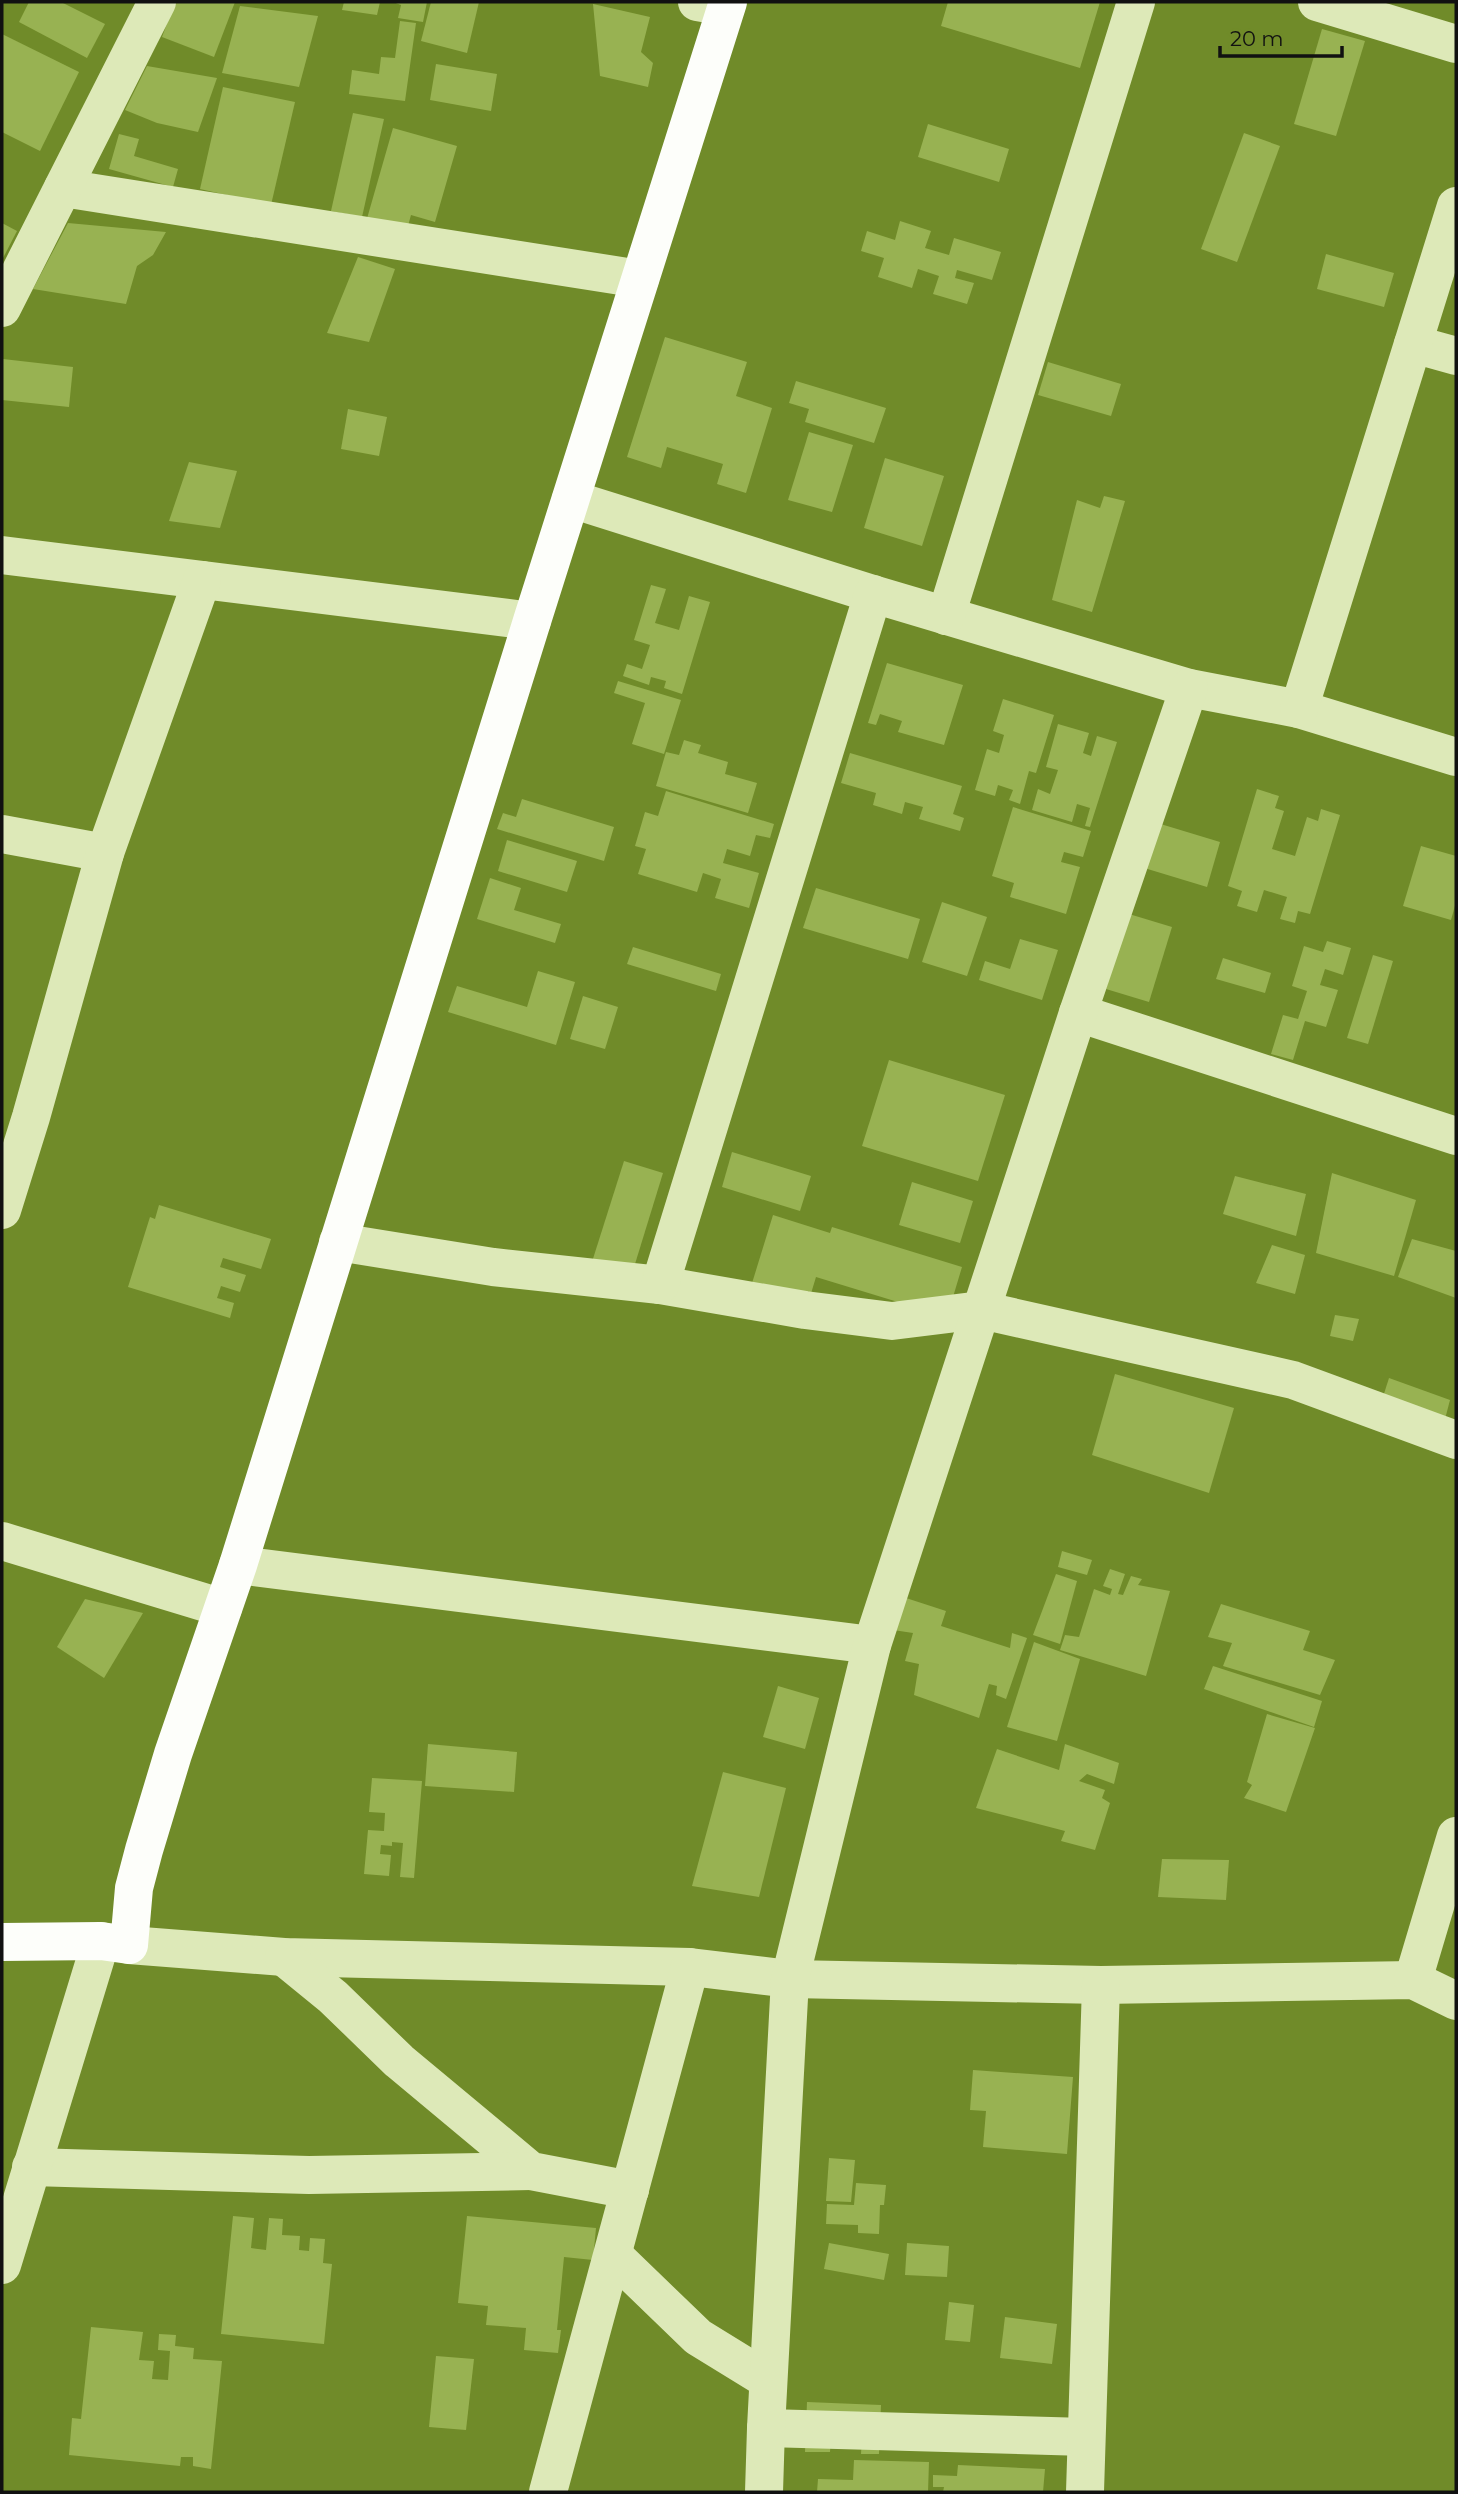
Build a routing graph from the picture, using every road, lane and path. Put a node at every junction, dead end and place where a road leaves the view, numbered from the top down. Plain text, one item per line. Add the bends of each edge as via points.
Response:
1 (157, 2) edge
2 (1136, 2) edge
3 (1317, 2) edge
4 (717, 3) edge
5 (1456, 44) edge
6 (62, 188) junction
7 (1456, 206) edge
8 (640, 279) junction
9 (2, 308) edge
10 (1413, 344) junction
11 (1456, 356) edge
12 (571, 499) junction
13 (2, 555) edge
14 (202, 580) junction
15 (873, 594) junction
16 (946, 616) junction
17 (532, 621) junction
18 (1189, 688) junction
19 (1299, 709) junction
20 (1456, 757) edge
21 (2, 834) edge
22 (105, 853) junction
23 (1078, 1013) junction
24 (17, 1116) edge
25 (1456, 1136) edge
26 (2, 1210) edge
27 (338, 1242) junction
28 (660, 1285) junction
29 (981, 1310) junction
30 (1456, 1440) edge
31 (2, 1541) edge
32 (238, 1564) junction
33 (223, 1608) junction
34 (872, 1645) junction
35 (1456, 1836) edge
36 (2, 1941) edge
37 (115, 1943) junction
38 (284, 1957) junction
39 (690, 1967) junction
40 (790, 1979) junction
41 (1413, 1980) junction
42 (1101, 1986) junction
43 (1456, 2001) edge
44 (31, 2167) junction
45 (531, 2171) junction
46 (630, 2190) junction
47 (613, 2255) junction
48 (2, 2265) edge
49 (768, 2380) junction
50 (766, 2428) junction
51 (1086, 2437) junction
52 (548, 2492) edge
53 (764, 2492) edge
54 (1084, 2492) edge

1 - 6 street
2 - 16 street
3 - 5 street
4 - 8 main road
6 - 8 street
6 - 9 street
7 - 10 street
8 - 12 main road
10 - 11 street
10 - 19 street
12 - 15 street
12 - 17 main road
13 - 14 street
14 - 17 street
14 - 22 street
15 - 16 street
15 - 28 street
16 - 18 street
17 - 27 main road
18 - 19 street
18 - 23 street
19 - 20 street
21 - 22 street
22 - 24 street
23 - 25 street
23 - 29 street
24 - 26 street
27 - 28 street via 493,1267
27 - 32 main road
28 - 29 street via 892,1321
29 - 30 street via 1293,1380
29 - 34 street
31 - 33 street
32 - 33 main road
32 - 34 street
33 - 37 main road
34 - 40 street
35 - 41 street
36 - 37 main road
37 - 38 street
37 - 44 street
38 - 39 street
38 - 45 street
39 - 40 street
39 - 46 street
40 - 42 street
40 - 49 street
41 - 42 street
41 - 43 street
42 - 51 street
44 - 45 street via 309,2175
44 - 48 street
45 - 46 street
46 - 47 street
47 - 49 street via 698,2337
47 - 52 street
49 - 50 street
50 - 51 street
50 - 53 street
51 - 54 street

